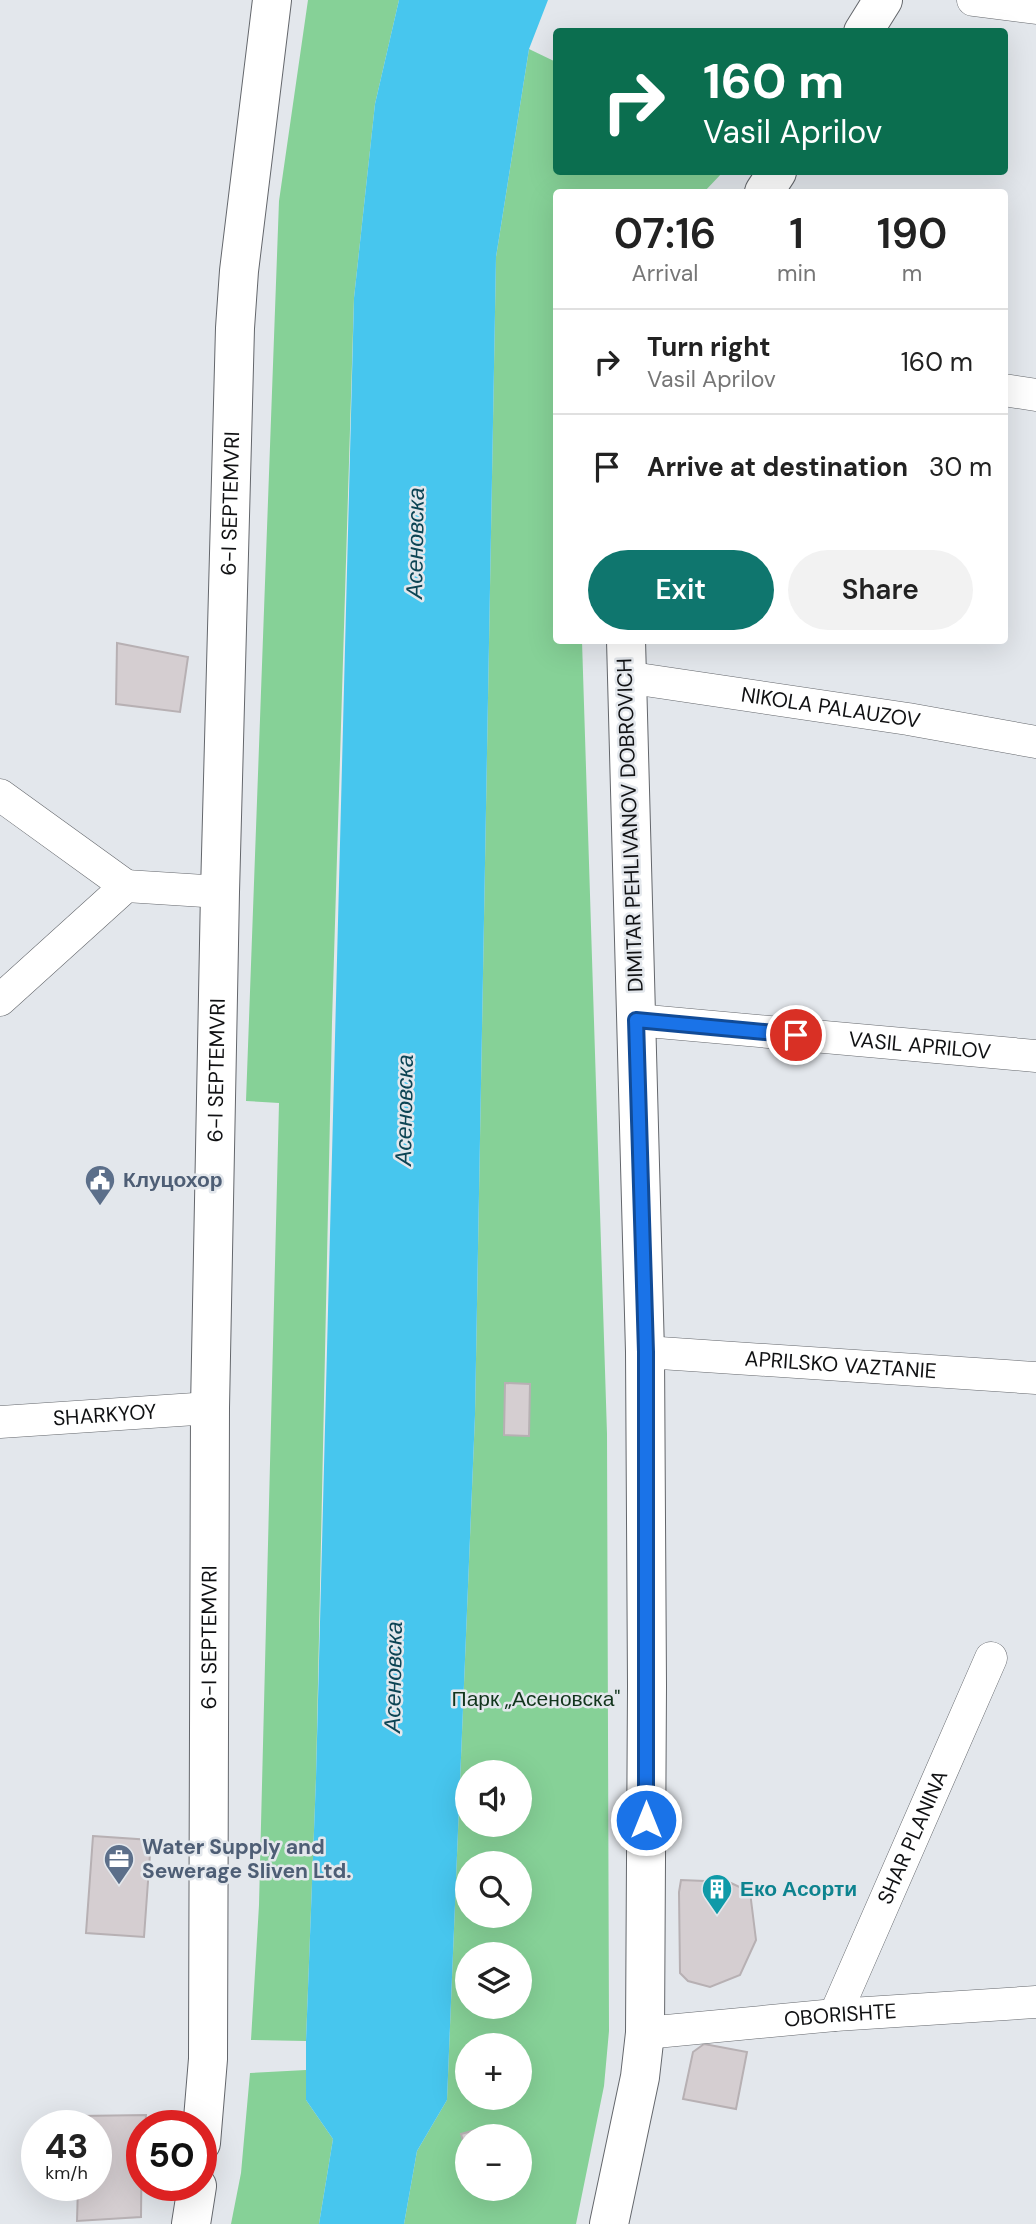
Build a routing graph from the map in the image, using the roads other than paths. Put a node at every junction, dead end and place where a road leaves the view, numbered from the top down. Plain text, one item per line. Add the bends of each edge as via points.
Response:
1 (272, 0) edge
2 (883, 0) edge
3 (974, 0) edge
4 (1036, 8) edge
5 (866, 28) edge
6 (1008, 391) edge
7 (1036, 395) edge
8 (625, 659) edge
9 (1036, 742) edge
10 (0, 795) edge
11 (126, 886) junction
12 (220, 892) junction
13 (0, 1000) edge
14 (636, 1020) junction
15 (1036, 1056) edge
16 (646, 1352) junction
17 (1036, 1378) edge
18 (210, 1408) junction
19 (0, 1422) edge
20 (991, 1658) dead end
21 (1036, 2002) edge
22 (835, 2015) junction
23 (645, 2033) junction
24 (203, 2110) edge
25 (195, 2201) edge
26 (191, 2224) edge
27 (609, 2224) edge

1 - 12 main road, 6-I SEPTEMVRI via 235,328
2 - 5 main road
3 - 4 street
6 - 7 street
8 - 9 street, NIKOLA PALAUZOV
8 - 14 main road, DIMITAR PEHLIVANOV DOBROVICH
10 - 11 street
11 - 12 street
11 - 13 street
12 - 18 main road, 6-I SEPTEMVRI
14 - 15 street, VASIL APRILOV
14 - 16 main road, DIMITAR PEHLIVANOV DOBROVICH
16 - 17 street, APRILSKO VAZTANIE
16 - 23 main road, DIMITAR PEHLIVANOV DOBROVICH
18 - 19 street, SHARKYOY
18 - 24 main road, 6-I SEPTEMVRI via 208,2045
20 - 22 street, SHAR PLANINA
21 - 22 street, OBORISHTE
22 - 23 street, OBORISHTE
23 - 27 main road, DIMITAR PEHLIVANOV DOBROVICH
25 - 26 main road

